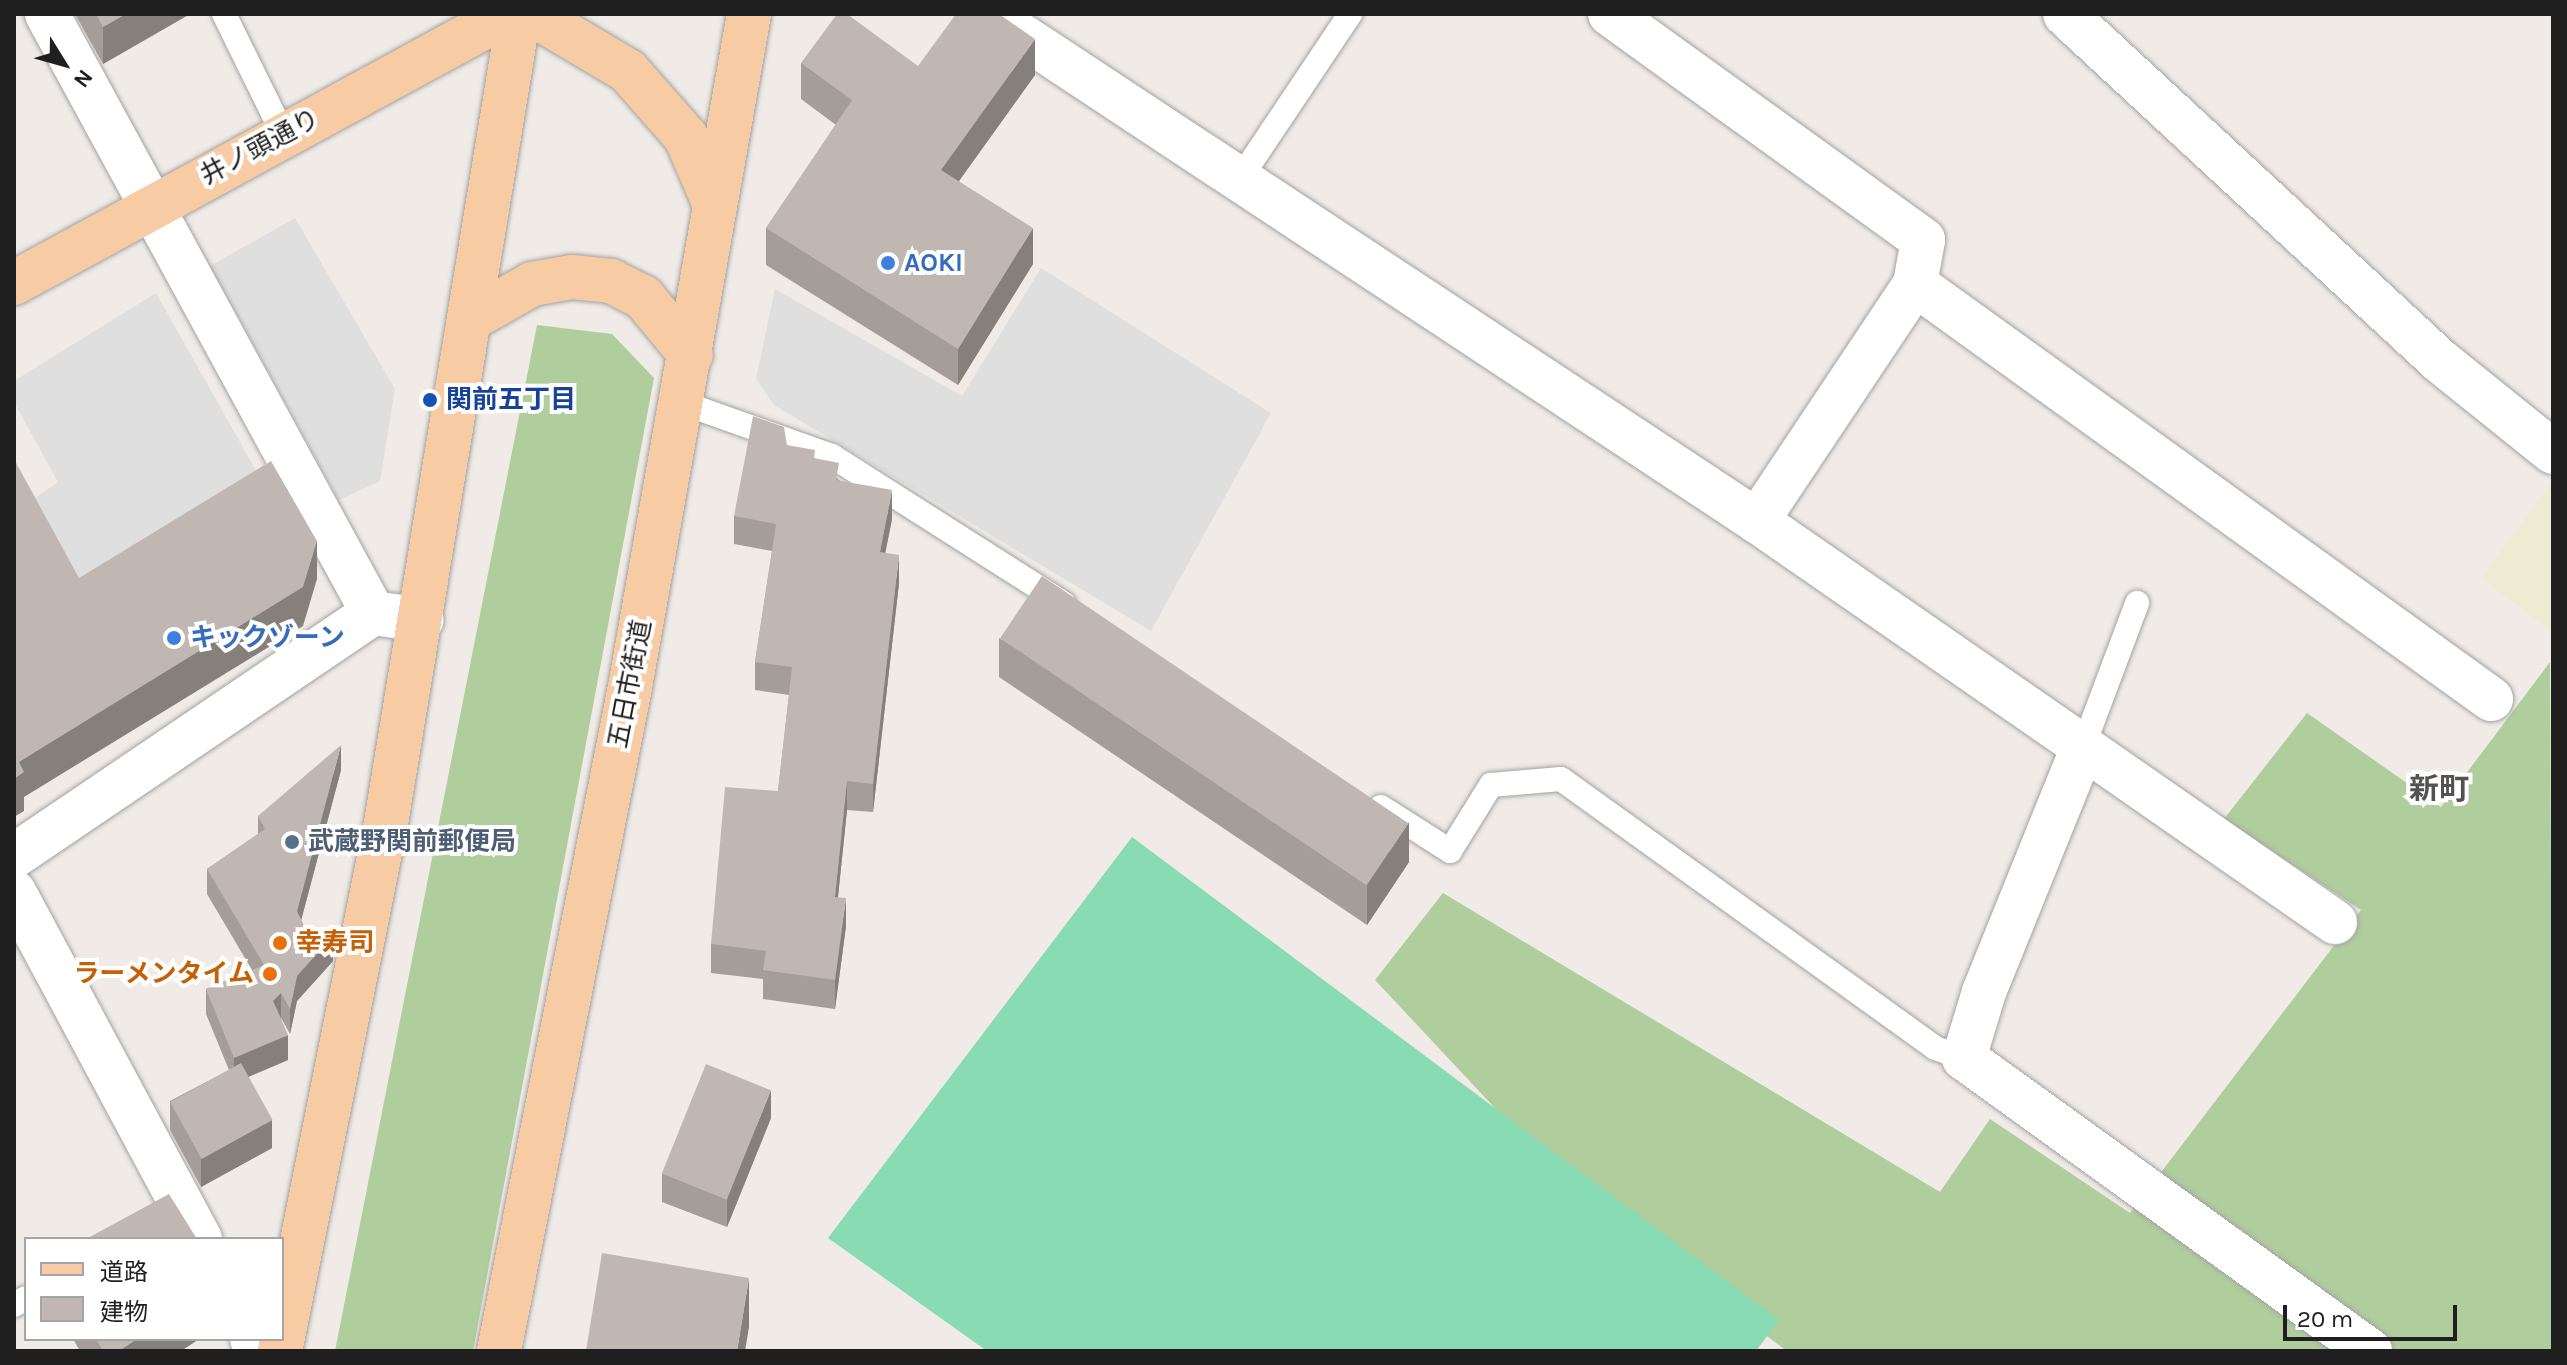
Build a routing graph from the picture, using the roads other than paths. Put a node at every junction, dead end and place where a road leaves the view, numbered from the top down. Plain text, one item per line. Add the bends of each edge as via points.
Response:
1 (47, 14) edge
2 (224, 14) edge
3 (508, 14) edge
4 (519, 14) edge
5 (532, 14) edge
6 (749, 14) edge
7 (989, 14) edge
8 (1350, 14) edge
9 (1610, 14) edge
10 (2065, 14) edge
11 (283, 134) junction
12 (1239, 180) junction
13 (715, 205) junction
14 (149, 207) junction
15 (14, 283) edge
16 (1915, 284) junction
17 (469, 320) junction
18 (691, 355) junction
19 (683, 403) junction
20 (2553, 452) edge
21 (1757, 521) junction
22 (2137, 603) dead end
23 (373, 613) junction
24 (1087, 619) edge
25 (422, 620) junction
26 (2491, 699) dead end
27 (2083, 747) junction
28 (1356, 791) edge
29 (14, 856) edge
30 (14, 892) edge
31 (2335, 922) dead end
32 (1964, 1058) junction
33 (178, 1219) edge
34 (284, 1330) edge
35 (499, 1351) edge
36 (2370, 1351) edge

1 - 14 street
2 - 11 lane
3 - 11 main road, 井ノ頭通り
4 - 17 main road
5 - 13 main road via 628,71 686,137
6 - 13 main road, 五日市街道
7 - 12 street
8 - 12 lane
9 - 16 street via 1923,240
10 - 20 street via 2440,361
11 - 14 main road, 井ノ頭通り
12 - 21 street
13 - 18 main road, 五日市街道
14 - 15 main road, 井ノ頭通り
14 - 23 street
16 - 21 street
16 - 26 street
17 - 18 main road via 532,284 571,277 611,281 643,297
17 - 25 main road
18 - 19 main road, 五日市街道
19 - 24 lane via 832,456
19 - 35 main road, 五日市街道
21 - 27 street
22 - 27 lane
23 - 25 street
23 - 29 street
25 - 34 main road
27 - 31 street
27 - 32 street via 1984,992
28 - 32 lane via 1450,851 1491,785 1561,779 1935,1048
30 - 33 street
32 - 36 street

